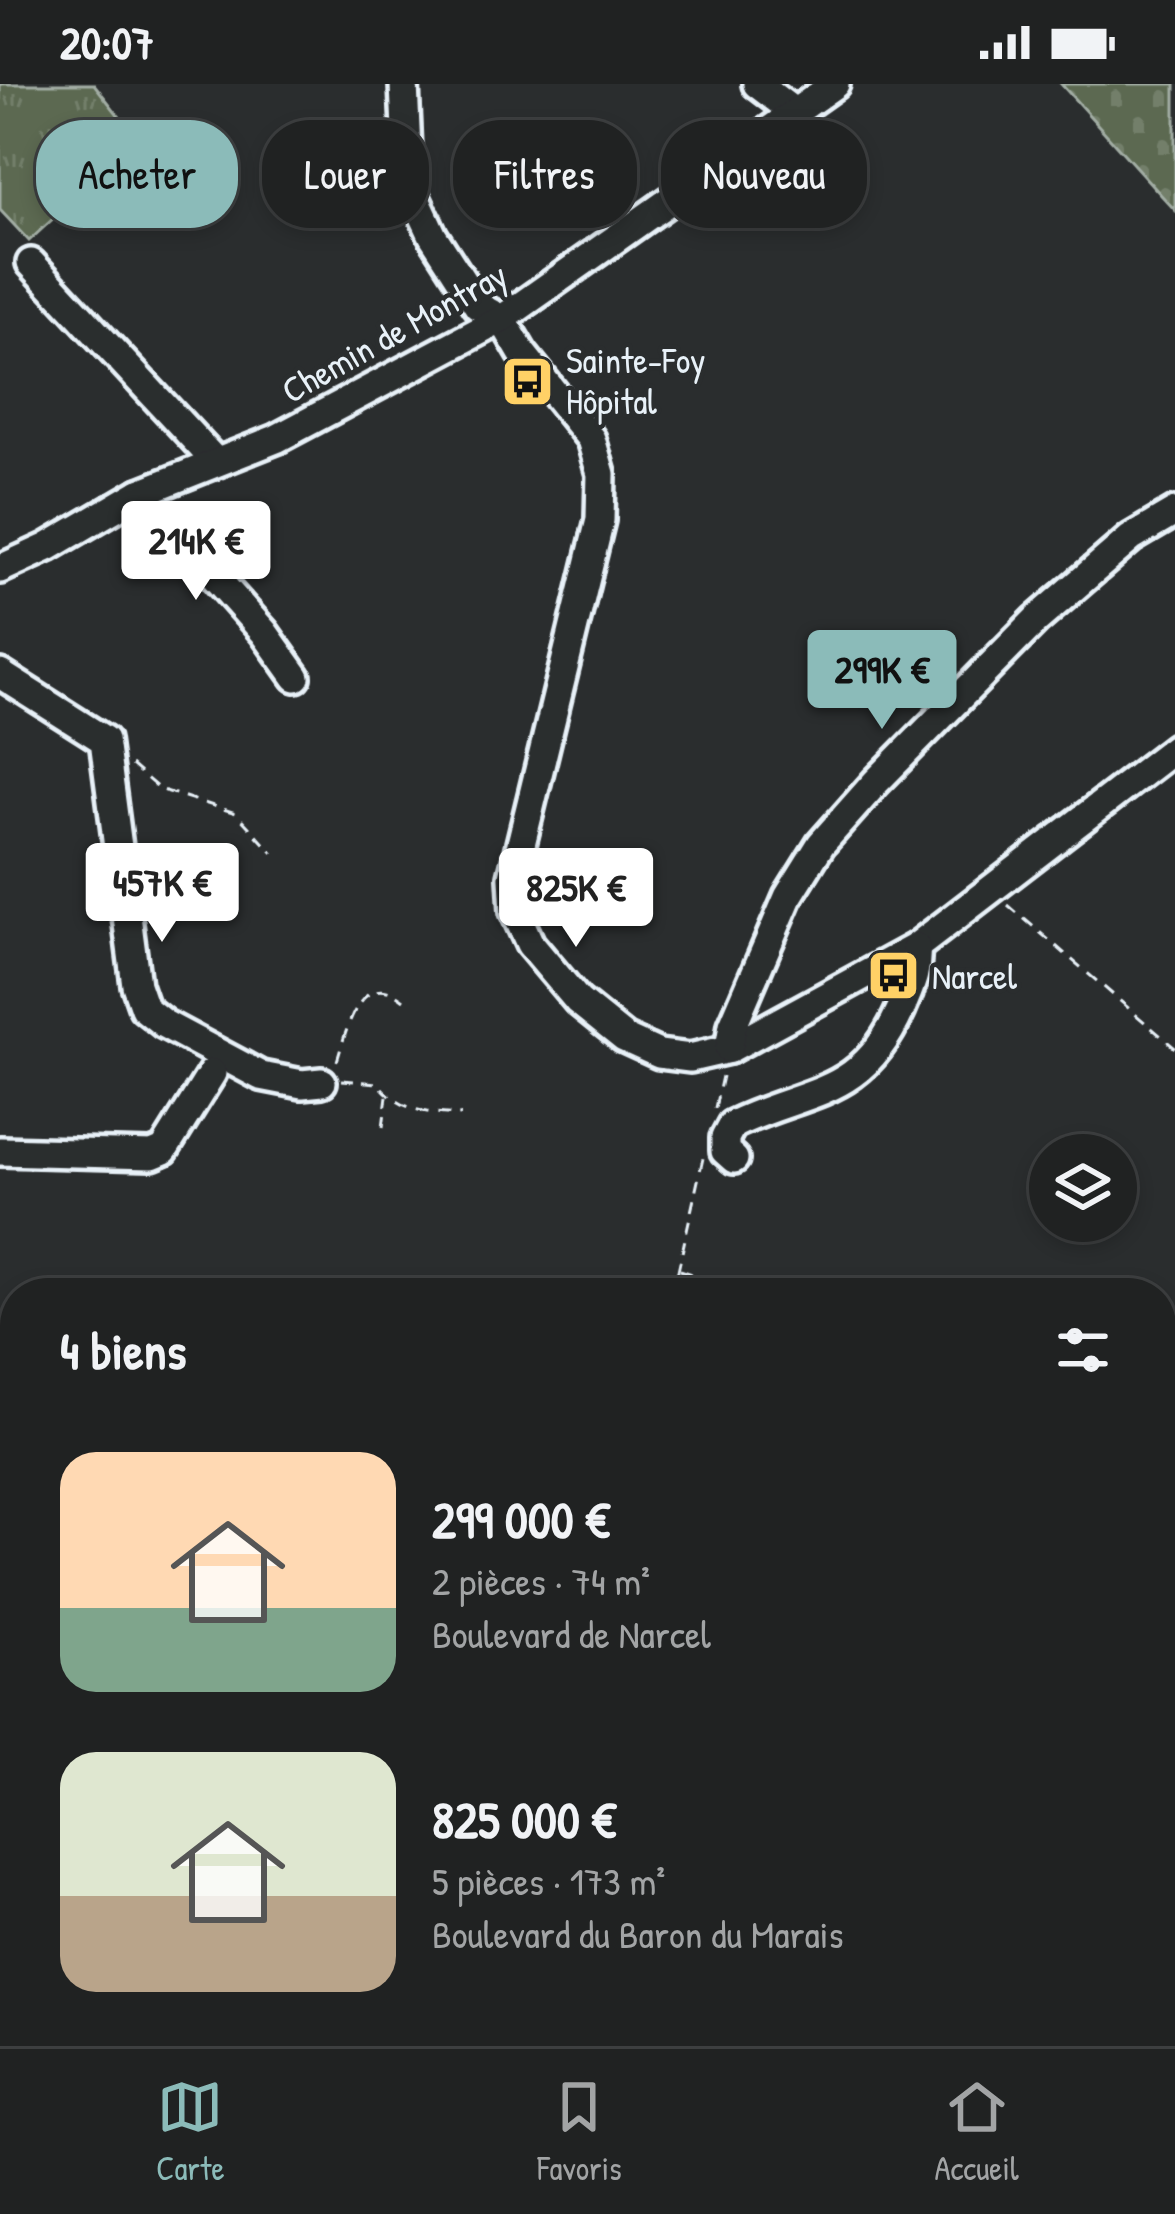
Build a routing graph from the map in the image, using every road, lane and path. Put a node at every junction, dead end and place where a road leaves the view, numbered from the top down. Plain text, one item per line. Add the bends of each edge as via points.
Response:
1 (404, 84) edge
2 (757, 84) edge
3 (835, 84) edge
4 (794, 112) junction
5 (31, 263) dead end
6 (502, 320) junction
7 (216, 462) junction
8 (140, 493) junction
9 (1175, 512) edge
10 (0, 569) edge
11 (0, 674) edge
12 (296, 676) dead end
13 (104, 740) junction
14 (1175, 748) edge
15 (273, 854) dead end
16 (991, 891) junction
17 (916, 947) junction
18 (404, 1000) dead end
19 (1175, 1048) edge
20 (725, 1050) junction
21 (212, 1073) dead end
22 (322, 1082) junction
23 (387, 1094) junction
24 (461, 1115) dead end
25 (713, 1115) dead end
26 (382, 1127) dead end
27 (0, 1151) edge
28 (703, 1159) dead end
29 (734, 1159) dead end
30 (678, 1270) junction
31 (676, 1278) edge
32 (704, 1278) edge

1 - 6 street via 414,195 478,306
2 - 4 street
3 - 4 street, Chemin de Montray
4 - 6 street, Chemin de Montray
5 - 7 street
6 - 7 street, Chemin de Montray via 276,439
6 - 20 street via 591,439 601,474 600,520 513,877 515,910 530,944 578,1001 624,1038 690,1058
7 - 8 street, Chemin de Montray
8 - 10 street, Chemin de Montray
8 - 12 street
9 - 20 street via 1131,538 1036,620 821,844 788,897
11 - 13 street
13 - 15 path via 159,789 236,813
13 - 22 street via 144,1008 261,1076
14 - 16 street
16 - 17 street
16 - 19 path
17 - 20 street
17 - 29 street via 917,970 871,1060 821,1093 732,1126 725,1151
18 - 22 path via 391,989 362,999
20 - 25 path
21 - 27 street via 164,1150
22 - 23 path via 363,1079
23 - 24 path via 415,1112
23 - 26 path
28 - 30 path
30 - 31 path
30 - 32 path

